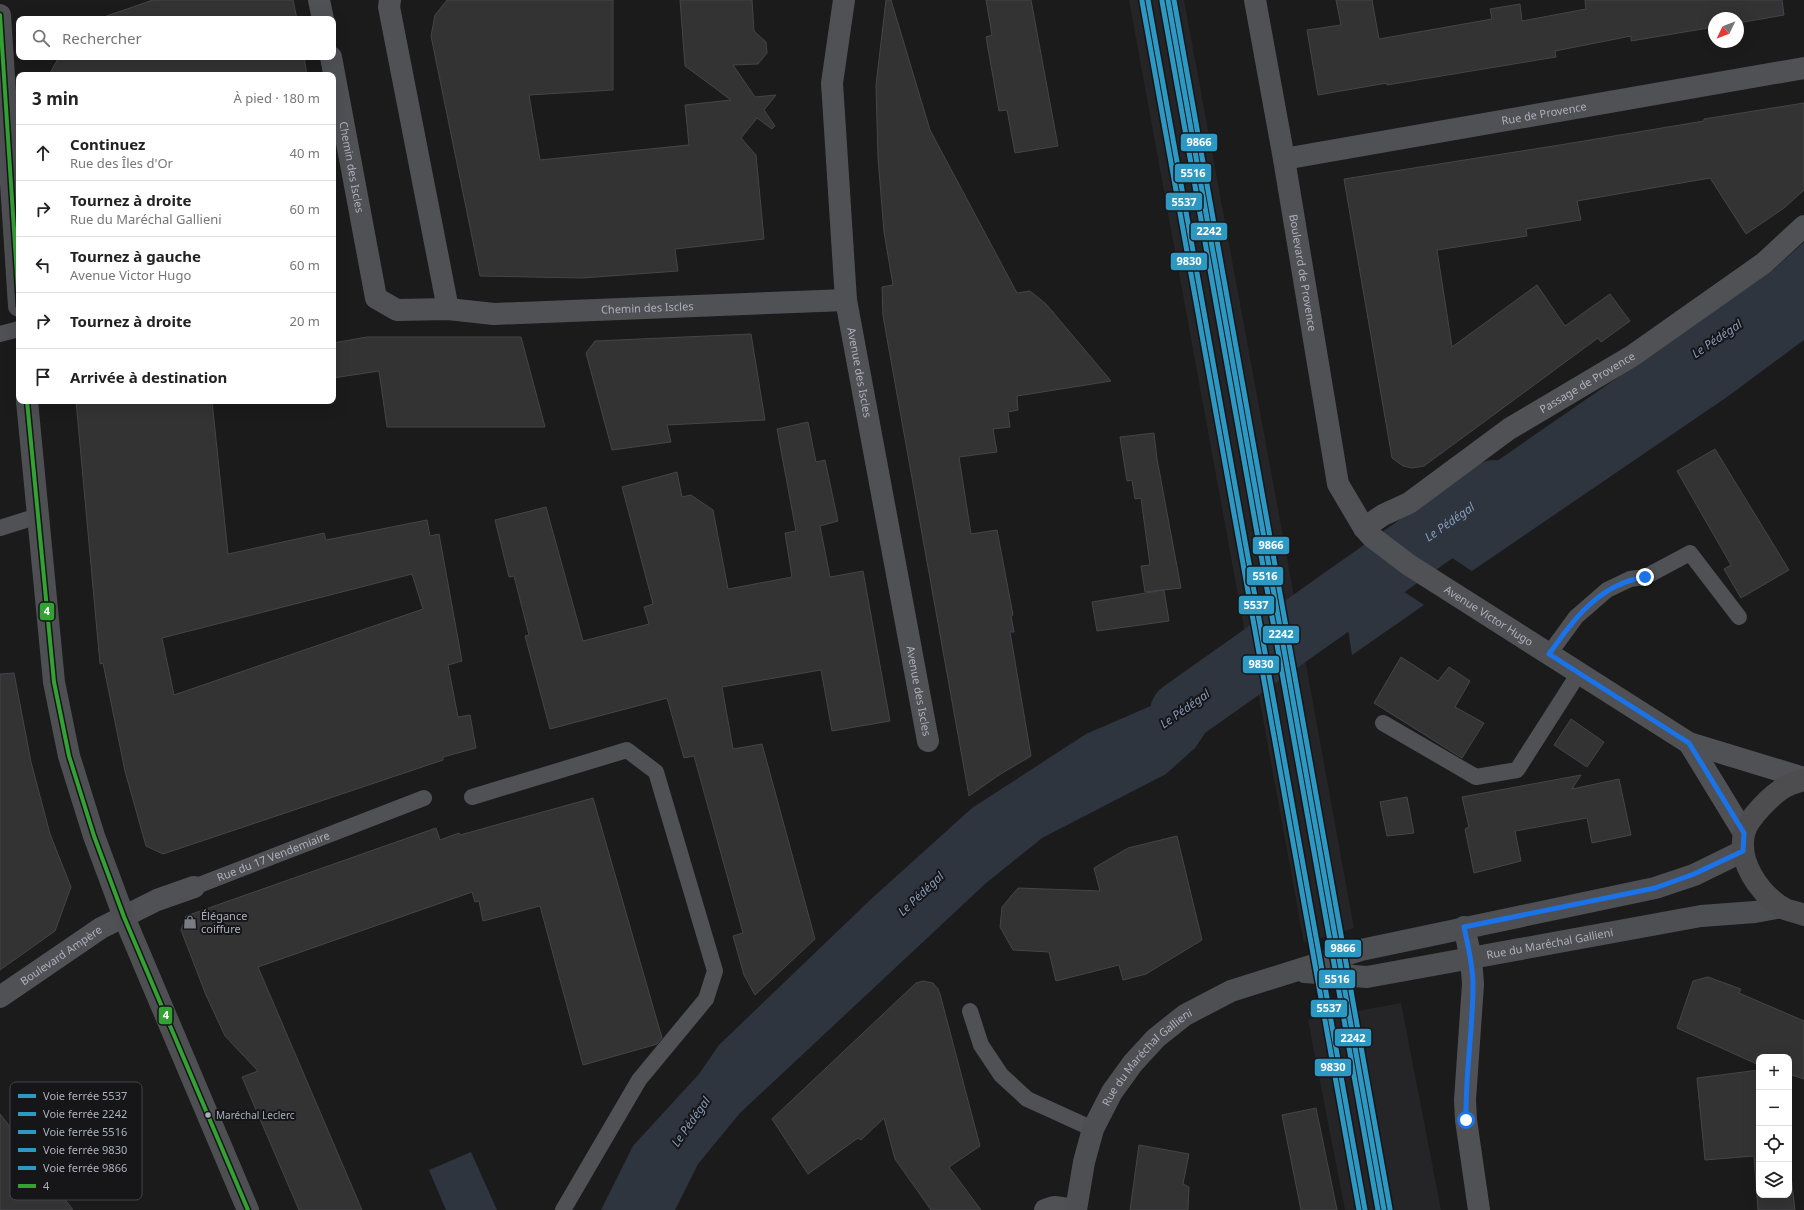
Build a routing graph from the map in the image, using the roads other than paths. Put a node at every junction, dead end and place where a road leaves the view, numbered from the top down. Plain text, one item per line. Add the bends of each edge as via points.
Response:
1 (319, 0) edge
2 (390, 0) edge
3 (844, 0) edge
4 (1255, 0) edge
5 (0, 15) edge
6 (322, 16) edge
7 (0, 26) edge
8 (332, 60) edge
9 (1804, 68) edge
10 (334, 72) edge
11 (336, 84) edge
12 (1284, 159) junction
13 (1804, 226) edge
14 (16, 262) edge
15 (846, 300) junction
16 (448, 309) junction
17 (16, 330) edge
18 (0, 334) edge
19 (27, 404) edge
20 (38, 516) junction
21 (0, 528) edge
22 (1368, 533) junction
23 (1739, 617) dead end
24 (1549, 654) junction
25 (1579, 673) junction
26 (1383, 723) dead end
27 (928, 741) dead end
28 (1689, 743) junction
29 (1804, 779) edge
30 (472, 797) dead end
31 (424, 798) dead end
32 (1744, 842) junction
33 (194, 887) joint
34 (1782, 908) junction
35 (1804, 914) edge
36 (124, 917) junction
37 (1464, 927) junction
38 (1471, 958) junction
39 (1294, 971) junction
40 (0, 997) edge
41 (970, 1011) dead end
42 (1093, 1129) junction
43 (248, 1210) edge
44 (563, 1210) edge
45 (1045, 1210) edge
46 (1076, 1210) edge
47 (1479, 1210) edge

1 - 6 street
2 - 16 street
3 - 15 street, Avenue des Iscles via 832,83
4 - 12 street, Boulevard de Provence
5 - 7 main road
7 - 14 main road
8 - 10 street, Chemin des Iscles
9 - 12 street, Rue de Provence
11 - 16 street, Chemin des Iscles via 376,298 397,310
12 - 22 street, Boulevard de Provence via 1338,484
13 - 22 street, Passage de Provence via 1764,263 1632,356 1509,429 1409,503 1383,515
15 - 16 street, Chemin des Iscles via 494,314
15 - 27 street, Avenue des Iscles
17 - 18 lane
19 - 20 main road
20 - 21 lane
20 - 36 main road via 54,682 69,756 94,836
22 - 24 street, Avenue Victor Hugo via 1409,565
23 - 24 lane via 1690,553 1645,577 1630,579 1607,590 1576,617
24 - 25 street, Avenue Victor Hugo
25 - 26 lane via 1517,770 1476,777
25 - 28 street, Avenue Victor Hugo
28 - 29 street, Avenue Victor Hugo
28 - 32 street, Avenue Victor Hugo
29 - 32 main road via 1786,786 1769,800 1754,816
30 - 44 lane via 627,750 656,772 715,971 706,999 639,1080
31 - 33 lane, Rue du 17 Vendemiaire
32 - 34 main road via 1749,869 1756,882
32 - 37 main road, Rue du Maréchal Gallieni via 1694,874 1655,888
33 - 36 street, Rue du 17 Vendemiaire via 158,900
34 - 35 main road
34 - 38 main road, Rue du Maréchal Gallieni via 1701,916
36 - 40 street, Boulevard Ampère via 86,937
36 - 43 main road
37 - 38 street
37 - 39 main road, Rue du Maréchal Gallieni via 1361,950
38 - 39 main road, Rue du Maréchal Gallieni via 1367,977
38 - 47 street via 1473,984 1465,1100
39 - 42 main road, Rue du Maréchal Gallieni via 1231,991 1185,1015 1156,1038 1133,1063 1112,1092
41 - 42 lane via 981,1045 1001,1076 1027,1099
42 - 46 main road, Rue du Maréchal Gallieni via 1084,1162
45 - 46 street via 1054,1207

